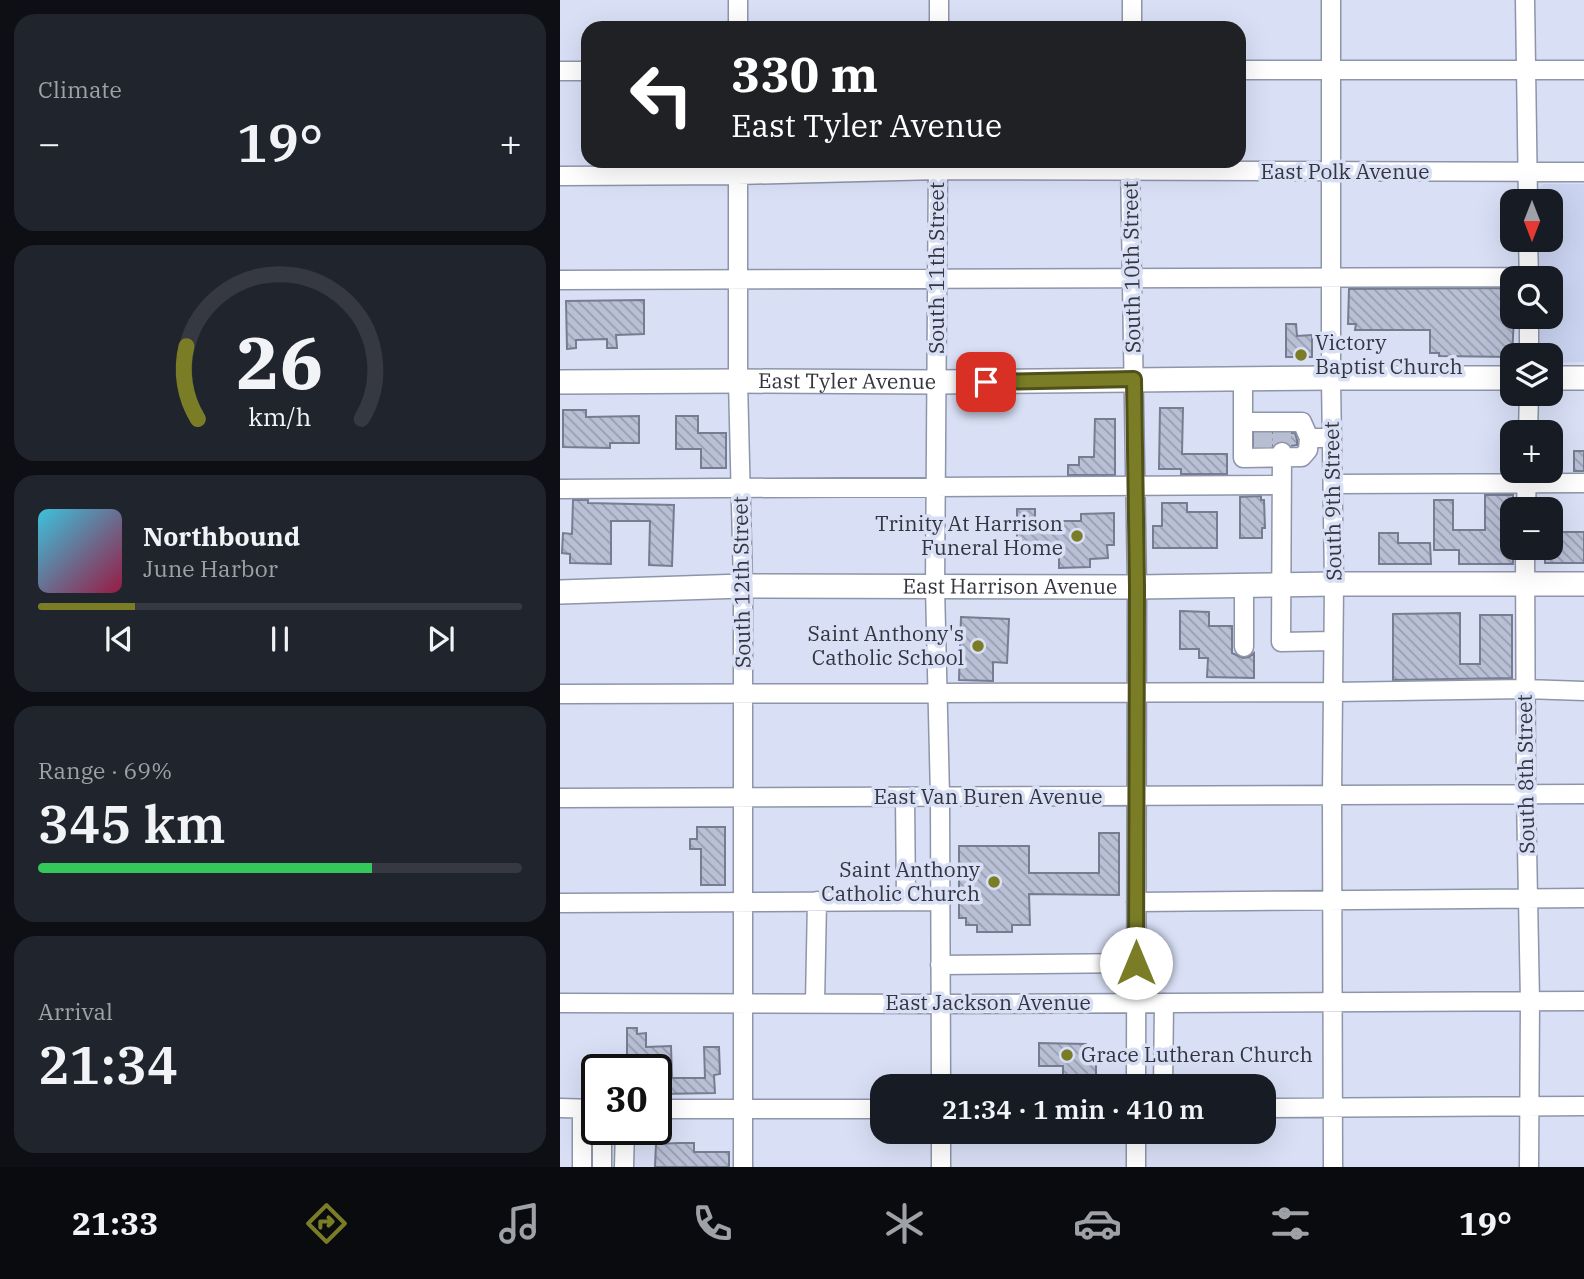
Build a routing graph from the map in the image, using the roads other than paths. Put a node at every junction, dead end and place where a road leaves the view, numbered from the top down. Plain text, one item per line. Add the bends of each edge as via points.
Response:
1 (738, 0) edge
2 (939, 0) edge
3 (1132, 0) edge
4 (1331, 0) edge
5 (1525, 0) edge
6 (738, 21) edge
7 (939, 21) edge
8 (1132, 21) edge
9 (1246, 70) edge
10 (1331, 70) junction
11 (1526, 70) junction
12 (1584, 70) edge
13 (560, 71) edge
14 (581, 71) edge
15 (738, 168) edge
16 (938, 168) edge
17 (1130, 168) edge
18 (1197, 168) edge
19 (1331, 172) junction
20 (1528, 172) junction
21 (1584, 172) edge
22 (560, 176) edge
23 (1528, 189) edge
24 (1132, 278) junction
25 (1332, 278) junction
26 (1500, 278) edge
27 (937, 279) junction
28 (560, 280) edge
29 (738, 281) junction
30 (1331, 378) junction
31 (1500, 378) edge
32 (1563, 378) edge
33 (1584, 378) edge
34 (1134, 379) junction
35 (1243, 379) junction
36 (738, 381) junction
37 (560, 382) edge
38 (936, 382) junction
39 (1243, 422) junction
40 (1309, 438) junction
41 (1332, 438) junction
42 (1282, 454) junction
43 (1500, 478) edge
44 (1563, 481) edge
45 (1584, 483) edge
46 (1333, 484) junction
47 (1136, 485) junction
48 (1282, 485) junction
49 (936, 486) junction
50 (741, 487) junction
51 (560, 488) edge
52 (1525, 560) edge
53 (1334, 584) junction
54 (1524, 584) junction
55 (1584, 584) edge
56 (1244, 585) junction
57 (1282, 585) junction
58 (743, 586) junction
59 (935, 587) junction
60 (1137, 587) junction
61 (560, 592) edge
62 (1333, 641) junction
63 (1244, 647) dead end
64 (1525, 689) junction
65 (1584, 691) edge
66 (743, 692) junction
67 (937, 692) junction
68 (1137, 692) junction
69 (1333, 692) junction
70 (560, 694) edge
71 (1584, 794) edge
72 (1526, 795) junction
73 (1136, 796) junction
74 (1332, 796) junction
75 (905, 797) junction
76 (940, 797) junction
77 (560, 798) edge
78 (743, 798) junction
79 (1528, 898) junction
80 (1584, 898) edge
81 (1332, 900) junction
82 (743, 901) junction
83 (817, 901) junction
84 (906, 901) junction
85 (940, 901) junction
86 (1136, 902) junction
87 (560, 903) edge
88 (1136, 963) junction
89 (940, 965) junction
90 (1530, 1001) junction
91 (1584, 1001) edge
92 (1333, 1002) junction
93 (560, 1003) edge
94 (743, 1003) junction
95 (815, 1003) junction
96 (1136, 1003) junction
97 (1164, 1003) junction
98 (940, 1004) junction
99 (941, 1074) edge
100 (1136, 1074) edge
101 (1163, 1074) edge
102 (1530, 1106) junction
103 (1584, 1106) edge
104 (1332, 1107) junction
105 (560, 1108) edge
106 (1276, 1108) edge
107 (672, 1109) edge
108 (743, 1109) junction
109 (870, 1109) edge
110 (581, 1113) edge
111 (941, 1144) edge
112 (1136, 1144) edge
113 (585, 1145) edge
114 (602, 1145) edge
115 (625, 1145) edge
116 (582, 1167) edge
117 (602, 1167) edge
118 (624, 1167) edge
119 (743, 1167) edge
120 (941, 1167) edge
121 (1136, 1167) edge
122 (1333, 1167) edge
123 (1530, 1167) edge

1 - 6 street
2 - 7 street
3 - 8 street
4 - 10 street, South 9th Street
5 - 11 street
9 - 10 street
10 - 11 street
10 - 19 street, South 9th Street
11 - 12 street
11 - 20 street
13 - 14 street
15 - 22 street, East Polk Avenue
15 - 29 street, South 12th Street
16 - 27 street, South 11th Street
17 - 24 street, South 10th Street
18 - 19 street, East Polk Avenue
19 - 20 street, East Polk Avenue
19 - 25 street, South 9th Street
20 - 21 street, East Polk Avenue
20 - 23 street
24 - 25 street
24 - 27 street
24 - 34 street, South 10th Street
25 - 26 street
25 - 30 street, South 9th Street
27 - 29 street
27 - 38 street, South 11th Street
28 - 29 street
29 - 36 street, South 12th Street
30 - 31 main road, East Tyler Avenue
30 - 35 main road, East Tyler Avenue
30 - 41 street, South 9th Street
32 - 33 main road
34 - 35 main road, East Tyler Avenue
34 - 38 main road, East Tyler Avenue
34 - 47 street, South 10th Street
35 - 39 street
36 - 37 main road, East Tyler Avenue
36 - 38 main road, East Tyler Avenue
36 - 50 street, South 12th Street
38 - 49 street, South 11th Street
39 - 40 street via 1263,426 1302,422
39 - 42 street via 1243,458
40 - 41 street
40 - 42 street via 1302,457
41 - 46 street, South 9th Street
42 - 48 street
43 - 46 street
44 - 45 street
46 - 53 street, South 9th Street
47 - 48 street
47 - 49 street
47 - 60 street, South 10th Street
48 - 57 street
49 - 50 street
49 - 59 street, South 11th Street
50 - 51 street
50 - 58 street, South 12th Street
52 - 54 street, South 8th Street
53 - 54 main road, East Harrison Avenue
53 - 57 main road, East Harrison Avenue
53 - 62 street, South 9th Street
54 - 55 main road, East Harrison Avenue
54 - 64 street, South 8th Street
56 - 57 main road, East Harrison Avenue
56 - 60 main road, East Harrison Avenue
56 - 63 street
57 - 62 street via 1281,642
58 - 59 main road, East Harrison Avenue
58 - 61 main road, East Harrison Avenue
58 - 66 street, South 12th Street
59 - 60 main road, East Harrison Avenue
59 - 67 street, South 11th Street
60 - 68 street, South 10th Street
62 - 69 street, South 9th Street
64 - 65 street
64 - 69 street
64 - 72 street, South 8th Street
66 - 67 street
66 - 70 street
66 - 78 street, South 12th Street
67 - 68 street
67 - 76 street, South 11th Street
68 - 69 street
68 - 73 street, South 10th Street
69 - 74 street, South 9th Street
71 - 72 street, East Van Buren Avenue
72 - 74 street, East Van Buren Avenue
72 - 79 street, South 8th Street
73 - 74 street, East Van Buren Avenue
73 - 76 street, East Van Buren Avenue
73 - 86 street, South 10th Street
74 - 81 street, South 9th Street
75 - 76 street, East Van Buren Avenue
75 - 78 street, East Van Buren Avenue
75 - 84 street
76 - 85 street, South 11th Street
77 - 78 street, East Van Buren Avenue
78 - 82 street, South 12th Street
79 - 80 street
79 - 81 street
79 - 90 street, South 8th Street
81 - 86 street
81 - 92 street, South 9th Street
82 - 83 street
82 - 87 street
82 - 94 street, South 12th Street
83 - 84 street
83 - 95 street
84 - 85 street
85 - 89 street, South 11th Street
86 - 88 street, South 10th Street
88 - 89 street
88 - 96 street, South 10th Street
89 - 98 street, South 11th Street
90 - 91 street, East Jackson Avenue
90 - 92 street, East Jackson Avenue
90 - 102 street, South 8th Street
92 - 97 street, East Jackson Avenue
92 - 104 street, South 9th Street
93 - 94 street, East Jackson Avenue
94 - 95 street, East Jackson Avenue
94 - 108 street, South 12th Street
95 - 98 street, East Jackson Avenue
96 - 97 street, East Jackson Avenue
96 - 98 street, East Jackson Avenue
96 - 100 street, South 10th Street
97 - 101 street
98 - 99 street, South 11th Street
102 - 103 street
102 - 104 street
102 - 123 street, South 8th Street
104 - 106 street
104 - 122 street, South 9th Street
105 - 110 street
107 - 108 street
108 - 109 street
108 - 119 street, South 12th Street
111 - 120 street
112 - 121 street
113 - 116 street
114 - 117 street
115 - 118 street

